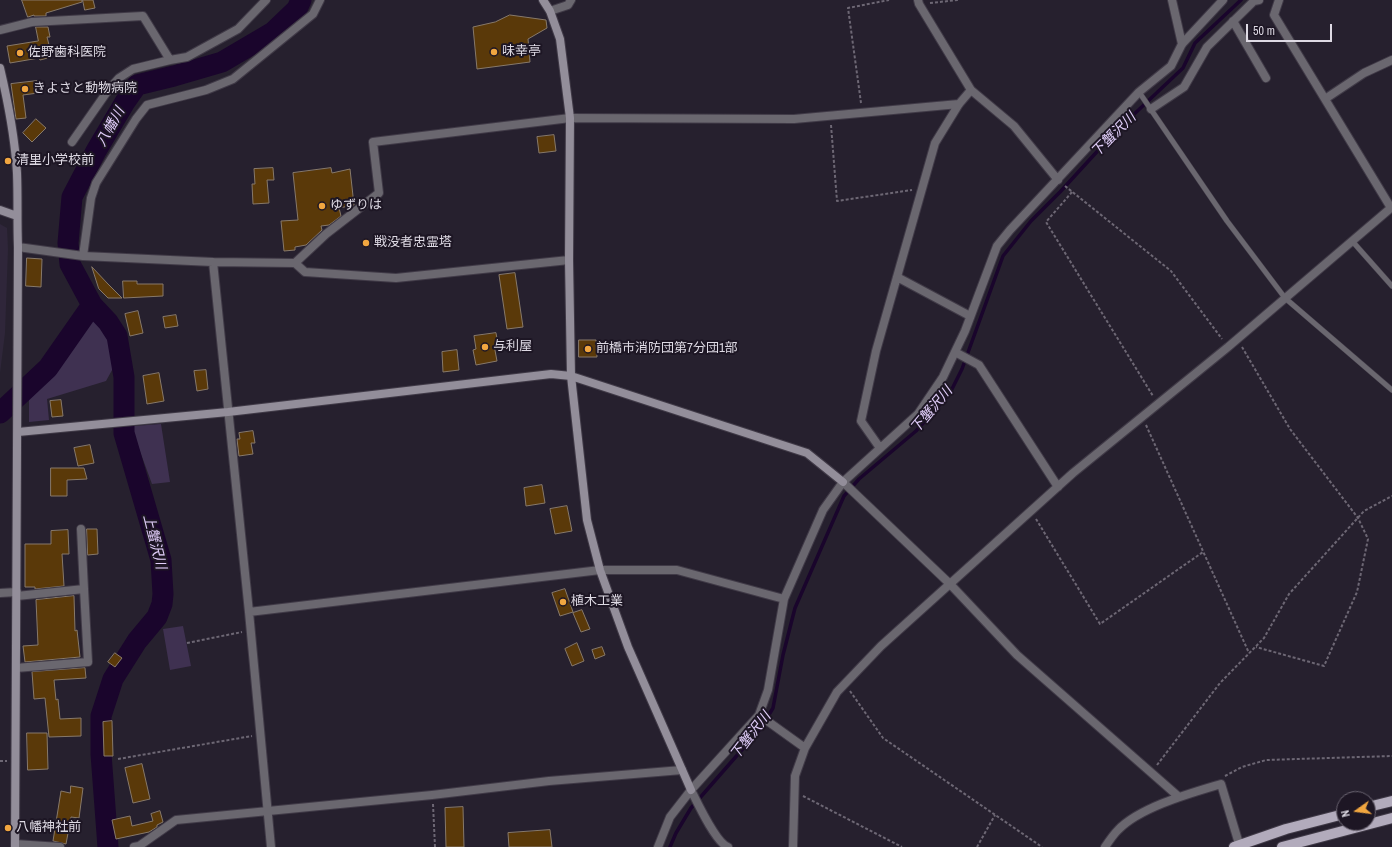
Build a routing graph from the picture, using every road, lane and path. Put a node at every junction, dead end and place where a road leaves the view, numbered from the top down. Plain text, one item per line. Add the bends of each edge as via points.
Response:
1 (266, 0) edge
2 (320, 0) edge
3 (543, 0) edge
4 (571, 0) edge
5 (890, 0) edge
6 (958, 0) edge
7 (1172, 0) edge
8 (1223, 0) edge
9 (1259, 0) edge
10 (1279, 0) edge
11 (918, 2) edge
12 (550, 11) junction
13 (1233, 21) junction
14 (0, 30) edge
15 (1182, 44) junction
16 (170, 60) junction
17 (1392, 60) edge
18 (0, 68) edge
19 (1266, 78) dead end
20 (971, 90) junction
21 (1139, 92) junction
22 (1325, 99) junction
23 (958, 104) junction
24 (1150, 110) junction
25 (862, 113) junction
26 (830, 115) junction
27 (570, 118) junction
28 (72, 142) dead end
29 (1058, 180) junction
30 (922, 188) junction
31 (1072, 192) junction
32 (1392, 208) edge
33 (0, 210) edge
34 (17, 216) junction
35 (1353, 242) junction
36 (18, 247) junction
37 (80, 256) junction
38 (569, 260) junction
39 (213, 262) junction
40 (295, 263) junction
41 (897, 277) junction
42 (1392, 286) edge
43 (1285, 298) junction
44 (970, 316) junction
45 (1237, 339) junction
46 (1228, 347) junction
47 (955, 352) junction
48 (570, 376) junction
49 (1392, 390) edge
50 (1158, 403) junction
51 (228, 412) junction
52 (1142, 417) junction
53 (18, 432) junction
54 (880, 448) junction
55 (843, 482) junction
56 (1058, 487) junction
57 (1392, 496) edge
58 (1031, 511) junction
59 (1358, 518) junction
60 (81, 529) dead end
61 (1203, 552) junction
62 (600, 570) junction
63 (950, 584) junction
64 (84, 589) junction
65 (0, 593) edge
66 (17, 594) junction
67 (784, 599) junction
68 (249, 612) junction
69 (251, 630) junction
70 (187, 643) dead end
71 (1256, 647) junction
72 (1249, 653) junction
73 (16, 668) junction
74 (845, 684) junction
75 (760, 715) junction
76 (261, 735) junction
77 (806, 748) junction
78 (1392, 756) edge
79 (118, 760) dead end
80 (682, 770) junction
81 (1151, 773) junction
82 (1221, 784) junction
83 (690, 790) junction
84 (795, 791) junction
85 (432, 795) junction
86 (1179, 797) junction
87 (1392, 801) edge
88 (1376, 805) edge
89 (268, 810) junction
90 (995, 815) junction
91 (1336, 816) edge
92 (1392, 818) edge
93 (15, 846) edge
94 (1238, 846) edge
95 (60, 847) edge
96 (134, 847) edge
97 (271, 847) edge
98 (435, 847) edge
99 (658, 847) edge
100 (728, 847) edge
101 (793, 847) edge
102 (902, 847) edge
103 (977, 847) edge
104 (1042, 847) edge
105 (1105, 847) edge
106 (1282, 847) edge

1 - 16 street via 238,29 188,57
2 - 37 street via 313,14 233,79 206,90 147,105 96,183
3 - 12 street
4 - 12 street via 568,5
5 - 25 path via 848,8
6 - 11 path
7 - 15 street
8 - 15 street
9 - 13 street via 1254,0
10 - 22 street via 1274,15
11 - 20 street
12 - 27 street via 560,39
13 - 19 street
13 - 24 street via 1207,47 1184,87
14 - 16 street via 32,22 143,16
15 - 21 street via 1171,66
16 - 28 street via 133,69 119,78
17 - 22 street
18 - 34 street via 14,145
20 - 23 street
20 - 29 street via 1014,126
21 - 24 lane
21 - 29 street
22 - 32 street
23 - 25 street
23 - 30 street via 935,143
24 - 43 lane via 1227,221
25 - 26 street
26 - 27 street via 794,119
26 - 30 path via 837,201
27 - 38 street
27 - 40 street via 373,142 379,193 326,234
29 - 31 path
29 - 44 street via 997,246
30 - 41 street
31 - 46 path via 1171,271
31 - 50 path via 1046,222
32 - 35 street
33 - 34 street
34 - 36 street
35 - 42 lane
35 - 43 street
36 - 37 street
36 - 53 street
37 - 39 street
38 - 40 street via 396,278 305,272
38 - 48 street
39 - 40 street
39 - 51 street
41 - 44 street
41 - 54 street via 876,351 861,421
43 - 45 street
43 - 49 lane
44 - 47 street
45 - 46 street
45 - 59 path via 1290,429
46 - 50 street
47 - 54 street via 943,377 918,414
47 - 56 street via 979,365
48 - 51 street via 551,374
48 - 55 street via 807,453
48 - 62 street via 587,520
50 - 52 street
51 - 53 street
51 - 68 street
52 - 56 street
52 - 61 path
53 - 66 street
54 - 55 street
55 - 63 street
55 - 67 street via 823,510
56 - 58 street
57 - 59 path via 1364,511
58 - 61 path via 1100,624
58 - 63 street
59 - 71 path via 1289,594 1264,638
59 - 71 path via 1368,540 1358,592 1324,666
60 - 64 street
61 - 72 path
62 - 67 street via 677,570
62 - 68 street
62 - 80 street via 628,647
63 - 74 street via 881,646
63 - 81 street via 1017,655
64 - 66 street
64 - 73 street via 88,662
65 - 66 street
66 - 73 street
67 - 75 street via 768,690
68 - 69 street
69 - 70 path
69 - 76 street
71 - 72 path
72 - 81 path via 1220,683
73 - 93 street
74 - 77 street via 837,692
74 - 90 path via 883,738
75 - 77 street
75 - 83 street
76 - 79 path
76 - 89 street
77 - 84 street via 796,776
78 - 82 path via 1266,760 1242,766 1226,775
80 - 83 street
80 - 85 street via 549,781
81 - 86 street
82 - 86 street
82 - 94 street
83 - 99 street via 670,817
83 - 100 street via 716,836
84 - 101 street
84 - 102 path
85 - 89 street
85 - 98 path
86 - 105 street via 1138,815 1119,829
87 - 88 main road
89 - 96 street via 176,820
89 - 97 street
90 - 103 path
90 - 104 path
91 - 94 main road via 1286,829
92 - 106 main road
93 - 95 street

